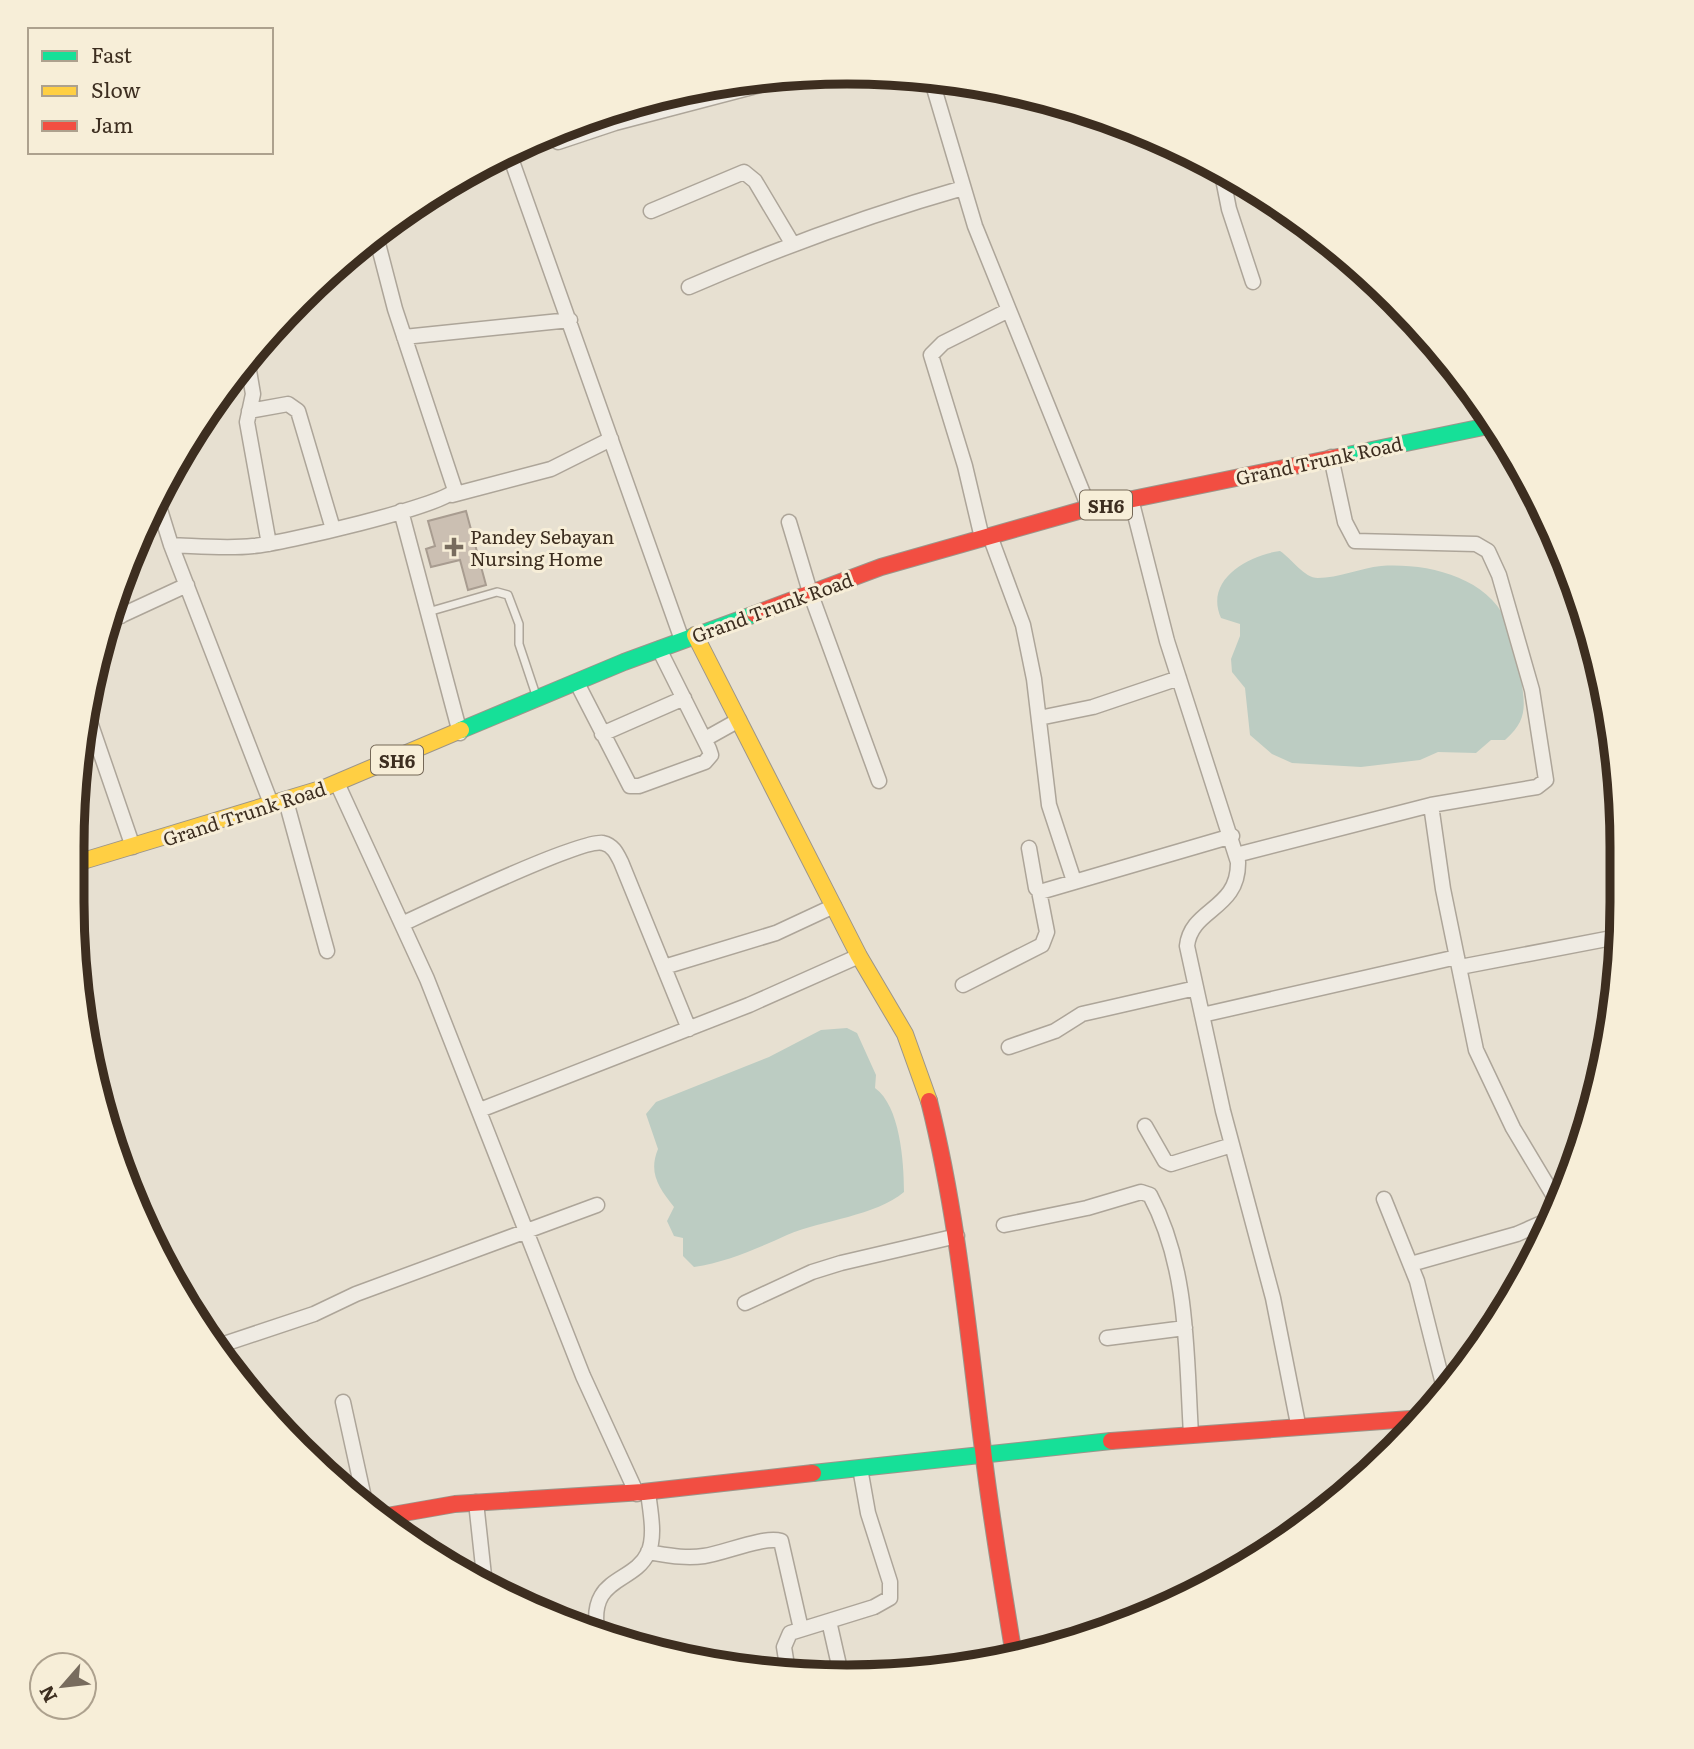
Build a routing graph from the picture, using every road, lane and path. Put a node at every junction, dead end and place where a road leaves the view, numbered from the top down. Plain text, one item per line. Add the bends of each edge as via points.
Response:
1 (934, 90) edge
2 (699, 99) edge
3 (645, 111) edge
4 (646, 115) junction
5 (629, 116) edge
6 (564, 139) edge
7 (558, 142) dead end
8 (512, 162) edge
9 (1224, 184) edge
10 (963, 188) junction
11 (651, 211) dead end
12 (792, 243) junction
13 (379, 245) edge
14 (1253, 282) dead end
15 (689, 287) dead end
16 (1007, 311) junction
17 (570, 320) junction
18 (404, 337) junction
19 (249, 374) edge
20 (249, 411) junction
21 (1482, 425) edge
22 (611, 439) junction
23 (1331, 457) junction
24 (452, 495) junction
25 (1131, 499) junction
26 (1089, 508) junction
27 (401, 511) junction
28 (161, 514) edge
29 (789, 522) dead end
30 (333, 529) junction
31 (986, 537) junction
32 (269, 544) junction
33 (171, 545) junction
34 (187, 585) junction
35 (810, 592) junction
36 (427, 612) junction
37 (121, 616) edge
38 (696, 634) junction
39 (659, 649) junction
40 (1179, 678) junction
41 (577, 683) junction
42 (684, 698) junction
43 (538, 699) junction
44 (1039, 718) junction
45 (739, 720) junction
46 (93, 732) edge
47 (460, 733) junction
48 (602, 734) junction
49 (705, 739) junction
50 (879, 781) dead end
51 (337, 783) junction
52 (279, 804) junction
53 (1431, 805) junction
54 (1232, 836) junction
55 (133, 847) junction
56 (1029, 848) dead end
57 (1237, 855) junction
58 (84, 861) edge
59 (1074, 881) junction
60 (1039, 891) junction
61 (834, 906) junction
62 (402, 924) junction
63 (1609, 938) edge
64 (327, 951) dead end
65 (859, 956) junction
66 (1459, 962) junction
67 (664, 968) junction
68 (963, 985) dead end
69 (1196, 988) junction
70 (1202, 1015) junction
71 (689, 1029) junction
72 (1009, 1047) dead end
73 (480, 1110) junction
74 (1145, 1126) dead end
75 (1233, 1146) junction
76 (1552, 1193) edge
77 (1384, 1199) dead end
78 (597, 1205) dead end
79 (1004, 1225) dead end
80 (1538, 1225) edge
81 (528, 1232) junction
82 (957, 1236) junction
83 (1411, 1264) junction
84 (746, 1303) dead end
85 (1185, 1328) junction
86 (1107, 1338) dead end
87 (226, 1343) edge
88 (1442, 1379) edge
89 (343, 1402) dead end
90 (1408, 1419) edge
91 (1298, 1423) junction
92 (1191, 1434) junction
93 (983, 1454) junction
94 (860, 1468) junction
95 (362, 1491) edge
96 (643, 1493) junction
97 (476, 1502) junction
98 (393, 1514) edge
99 (648, 1552) junction
100 (484, 1573) edge
101 (829, 1621) junction
102 (596, 1623) edge
103 (801, 1629) junction
104 (1012, 1646) edge
105 (786, 1662) edge
106 (839, 1665) edge

1 - 10 street
2 - 4 street
3 - 4 street
4 - 5 street
6 - 7 street
8 - 17 street
9 - 14 street
10 - 12 street
10 - 16 street
11 - 12 street via 744,172 755,181
12 - 15 street
13 - 18 street
16 - 26 street
16 - 31 street via 943,343 931,355
17 - 18 street
17 - 22 street
18 - 24 street via 454,482
19 - 20 street via 253,394
20 - 30 street via 288,404 298,411
20 - 32 street via 251,449
21 - 23 street, Grand Trunk Road / SH6
22 - 24 street via 551,470
22 - 38 street
23 - 25 street, Grand Trunk Road / SH6
23 - 53 street via 1345,522 1355,541 1476,544 1489,551 1499,575 1539,722 1546,780 1537,787
24 - 27 street
25 - 26 street, Grand Trunk Road / SH6
25 - 40 street
26 - 31 street, Grand Trunk Road / SH6
27 - 30 street
27 - 36 street
28 - 33 street
29 - 35 street
30 - 32 street
31 - 35 street, Grand Trunk Road / SH6
31 - 44 street via 1023,625
32 - 33 street
33 - 34 street
34 - 37 street
34 - 52 street
35 - 38 street, Grand Trunk Road / SH6
35 - 50 street
36 - 43 lane via 497,592 508,595
36 - 47 street
38 - 39 street, Grand Trunk Road / SH6
38 - 45 street
39 - 41 street, Grand Trunk Road / SH6
39 - 42 street
40 - 44 street via 1093,708
40 - 54 street
41 - 43 street, Grand Trunk Road / SH6
41 - 48 street
42 - 48 street
42 - 49 street
43 - 47 street, Grand Trunk Road / SH6
44 - 59 street via 1049,805
45 - 49 street
45 - 61 street
46 - 55 street
47 - 51 street, Grand Trunk Road / SH6
48 - 49 street via 626,782 634,787 705,762 711,755
51 - 52 street, Grand Trunk Road / SH6
51 - 62 street
52 - 55 street, Grand Trunk Road / SH6
52 - 64 street
53 - 57 street
53 - 66 street
54 - 57 street
54 - 59 street
55 - 58 street, Grand Trunk Road / SH6
56 - 60 street
57 - 69 street via 1234,888 1188,935 1186,946
59 - 60 street
60 - 68 street via 1047,932 1042,945
61 - 65 street
61 - 67 street via 776,933
62 - 67 street via 558,856 594,842 605,843 621,862
62 - 73 street
63 - 66 street
65 - 71 street
65 - 82 street via 910,1047 944,1161
66 - 70 street
66 - 76 street via 1476,1050 1513,1128
67 - 71 street
69 - 70 street
69 - 72 street via 1082,1014 1055,1031
70 - 75 street
71 - 73 street
73 - 81 street
74 - 75 street via 1171,1164
75 - 91 street via 1273,1298
77 - 83 street
78 - 81 street
79 - 85 street via 1146,1192 1178,1277
80 - 83 street
81 - 87 street
81 - 96 street via 583,1376
82 - 84 street via 832,1266
82 - 93 street
83 - 88 street
85 - 86 street
85 - 92 street
89 - 95 street
90 - 91 street
91 - 92 street
92 - 93 street
93 - 94 street
93 - 104 street
94 - 96 street
94 - 101 street via 892,1592 883,1603
96 - 97 street
96 - 99 street via 652,1540
97 - 98 street
97 - 100 street
99 - 102 street via 608,1586
99 - 103 street via 704,1556 781,1541
101 - 103 street
101 - 106 street
103 - 105 street via 786,1638

